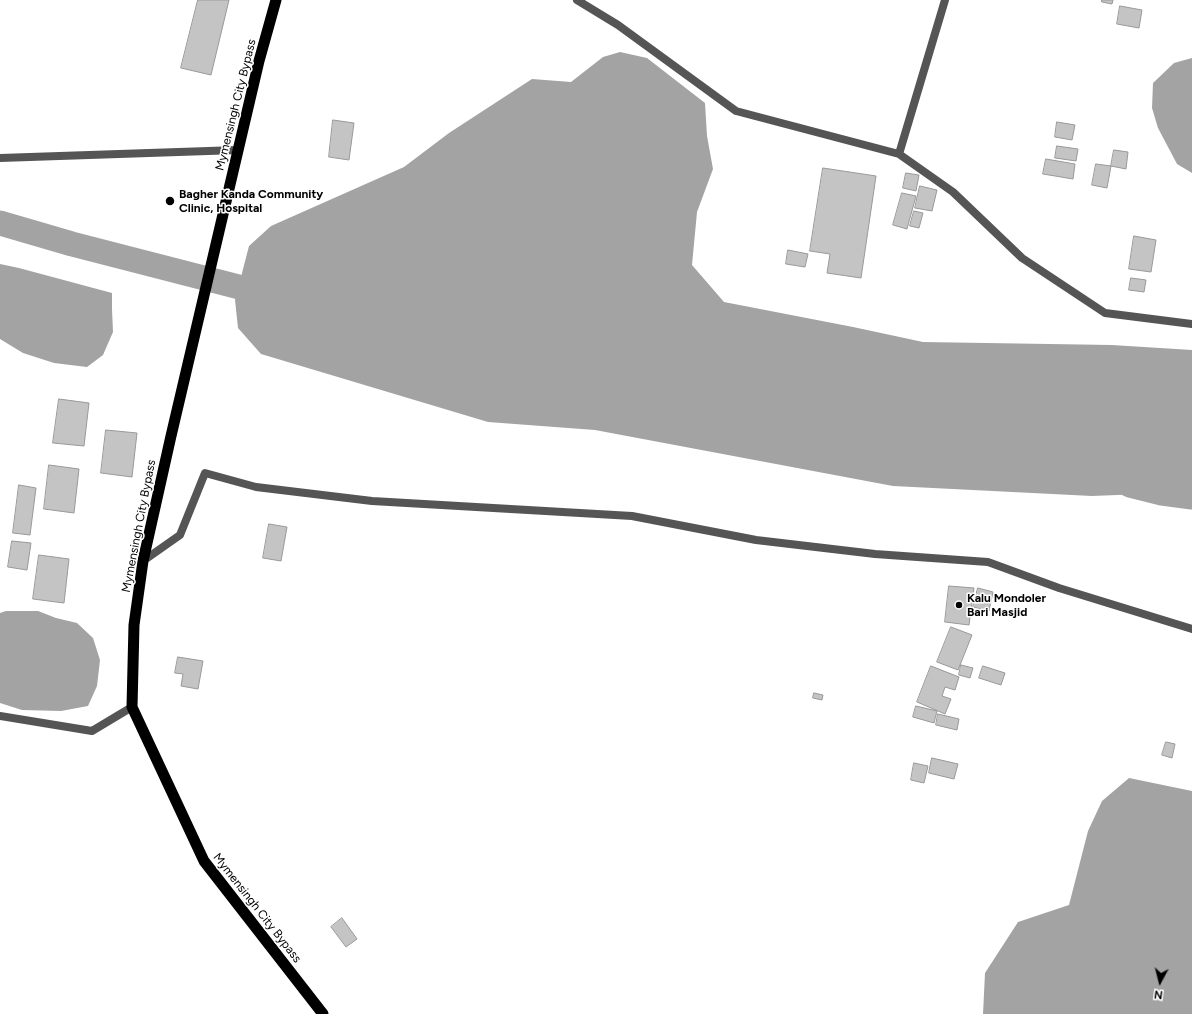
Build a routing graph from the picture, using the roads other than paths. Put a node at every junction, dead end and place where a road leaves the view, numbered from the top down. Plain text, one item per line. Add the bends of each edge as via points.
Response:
1 (276, 0) edge
2 (577, 0) edge
3 (945, 0) edge
4 (238, 150) junction
5 (900, 154) junction
6 (0, 158) edge
7 (1192, 324) edge
8 (143, 561) junction
9 (1192, 629) edge
10 (132, 707) junction
11 (0, 716) edge
12 (322, 1014) edge

1 - 4 highway, Mymensingh City Bypass
2 - 5 street via 618,25 736,111
3 - 5 street
4 - 6 street
4 - 8 highway, Mymensingh City Bypass
5 - 7 street via 953,192 1022,258 1105,313
8 - 9 street via 180,535 205,473 256,487 372,501 632,516 756,540 874,554 988,562 1059,588
8 - 10 highway, Mymensingh City Bypass via 134,625
10 - 11 street via 92,731
10 - 12 highway, Mymensingh City Bypass via 204,861

